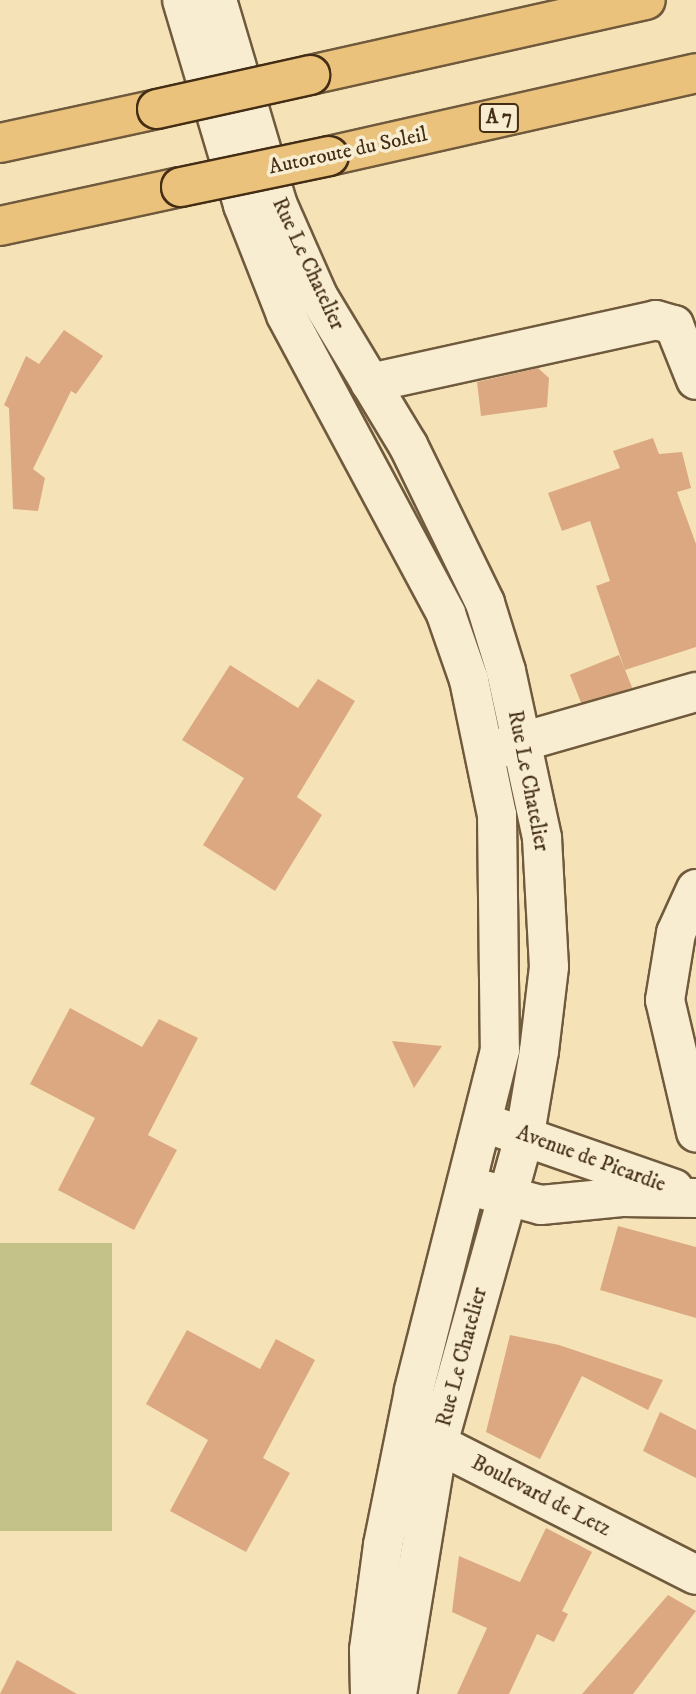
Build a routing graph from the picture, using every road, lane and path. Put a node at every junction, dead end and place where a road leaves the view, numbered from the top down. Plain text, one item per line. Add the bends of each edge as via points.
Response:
1 (182, 0) edge
2 (217, 0) edge
3 (646, 0) edge
4 (696, 73) edge
5 (0, 142) edge
6 (0, 226) edge
7 (696, 380) edge
8 (370, 383) junction
9 (696, 692) edge
10 (523, 744) junction
11 (484, 753) junction
12 (696, 889) edge
13 (485, 1122) junction
14 (696, 1132) edge
15 (525, 1133) junction
16 (469, 1186) junction
17 (508, 1197) junction
18 (696, 1198) edge
19 (414, 1391) junction
20 (439, 1444) junction
21 (696, 1575) edge
22 (370, 1694) edge
23 (397, 1694) edge

1 - 11 main road, Rue Le Chatelier via 243,205 286,315 446,614
2 - 8 main road, Rue Le Chatelier via 277,203 318,296
3 - 5 highway, bridge
4 - 6 highway, Autoroute du Soleil / A 7, bridge
7 - 8 main road via 674,325 656,320
8 - 10 main road, Rue Le Chatelier via 414,456 485,603
9 - 10 main road
10 - 11 main road
10 - 15 main road, Rue Le Chatelier via 542,838 549,967
11 - 13 main road, Rue Le Chatelier via 497,815 502,924 500,1050
12 - 14 main road via 676,933 665,1000
13 - 15 main road, Avenue de Picardie
13 - 16 main road, Rue Le Chatelier
15 - 17 main road, Rue Le Chatelier
15 - 18 main road, Avenue de Picardie
16 - 17 main road, Avenue de Picardie
16 - 19 main road, Rue Le Chatelier
17 - 18 main road, Avenue de Picardie via 541,1205 622,1197
17 - 20 main road, Rue Le Chatelier
19 - 20 main road
19 - 22 main road, Rue Le Chatelier via 383,1545 369,1650
20 - 21 main road, Boulevard de Letz
20 - 23 main road, Rue Le Chatelier

